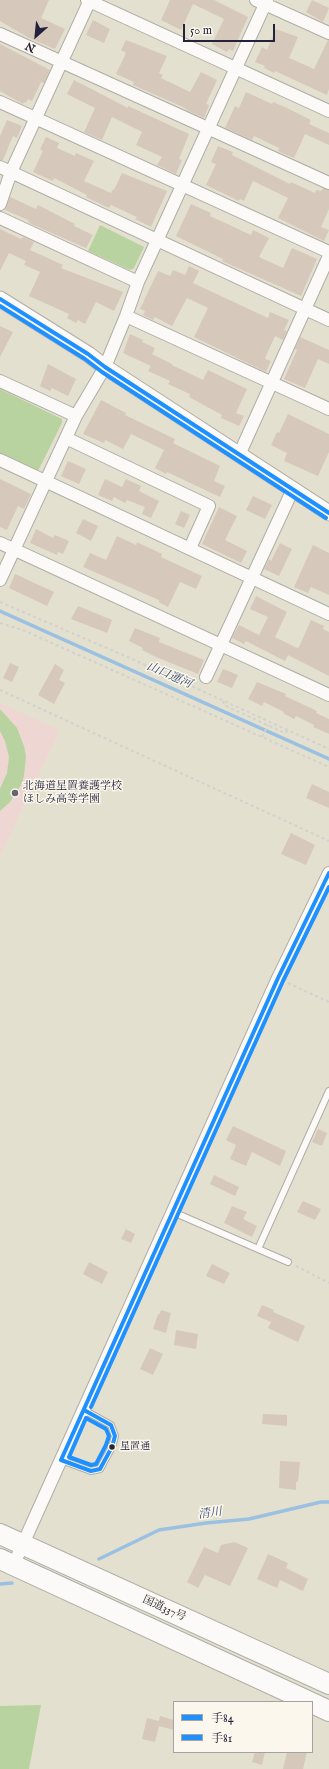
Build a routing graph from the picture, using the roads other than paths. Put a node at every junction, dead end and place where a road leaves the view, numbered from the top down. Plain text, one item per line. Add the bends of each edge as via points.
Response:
1 (89, 0) edge
2 (263, 1) edge
3 (329, 33) edge
4 (0, 34) edge
5 (62, 62) junction
6 (236, 68) junction
7 (0, 102) edge
8 (329, 110) edge
9 (35, 118) junction
10 (208, 130) junction
11 (5, 170) edge
12 (329, 183) edge
13 (182, 186) junction
14 (0, 204) edge
15 (0, 218) edge
16 (157, 240) junction
17 (329, 252) edge
18 (329, 256) edge
19 (138, 282) junction
20 (0, 299) edge
21 (305, 309) junction
22 (126, 316) junction
23 (329, 320) edge
24 (105, 368) junction
25 (0, 381) edge
26 (272, 383) junction
27 (329, 410) edge
28 (76, 416) junction
29 (66, 438) junction
30 (239, 455) junction
31 (0, 460) edge
32 (46, 482) junction
33 (292, 489) junction
34 (329, 513) edge
35 (0, 543) edge
36 (190, 548) junction
37 (14, 550) junction
38 (252, 577) junction
39 (0, 580) edge
40 (329, 614) edge
41 (220, 645) junction
42 (206, 677) dead end
43 (329, 695) edge
44 (329, 873) edge
45 (329, 1091) edge
46 (173, 1212) junction
47 (258, 1249) junction
48 (288, 1262) road end
49 (84, 1410) junction
50 (61, 1460) junction
51 (0, 1534) edge
52 (23, 1545) junction
53 (6, 1562) edge
54 (329, 1684) edge
55 (309, 1701) edge
56 (313, 1703) edge
57 (329, 1711) edge

1 - 5 street
1 - 6 street
2 - 3 street
2 - 6 street
4 - 5 street
5 - 9 street
5 - 10 street
6 - 8 street
6 - 10 street
7 - 9 street
9 - 11 street
9 - 13 street
10 - 12 street
10 - 13 street
11 - 14 street
11 - 16 street
13 - 16 street
13 - 17 street
15 - 19 street
16 - 19 street
16 - 21 street
18 - 21 street
19 - 22 street
20 - 24 street via 88,354
21 - 23 street
21 - 26 street
22 - 24 street
22 - 26 street
24 - 28 street
24 - 30 street
25 - 28 street
26 - 27 street
26 - 30 street
28 - 29 street
29 - 32 street
29 - 36 street via 209,506
30 - 33 street
31 - 32 street
32 - 36 street
32 - 37 street
33 - 34 street
33 - 38 street
35 - 37 street
36 - 38 street
37 - 39 street
37 - 41 street
38 - 40 street
38 - 41 street
41 - 42 street
41 - 43 street
44 - 46 street via 278,978
45 - 47 lane
46 - 47 lane
46 - 49 street
47 - 48 lane
49 - 50 street
49 - 50 lane via 111,1425 115,1436 112,1447 100,1469 91,1471
50 - 52 street
51 - 52 highway, 国道337号
52 - 53 street
52 - 54 highway, 国道337号
53 - 55 highway
56 - 57 highway

